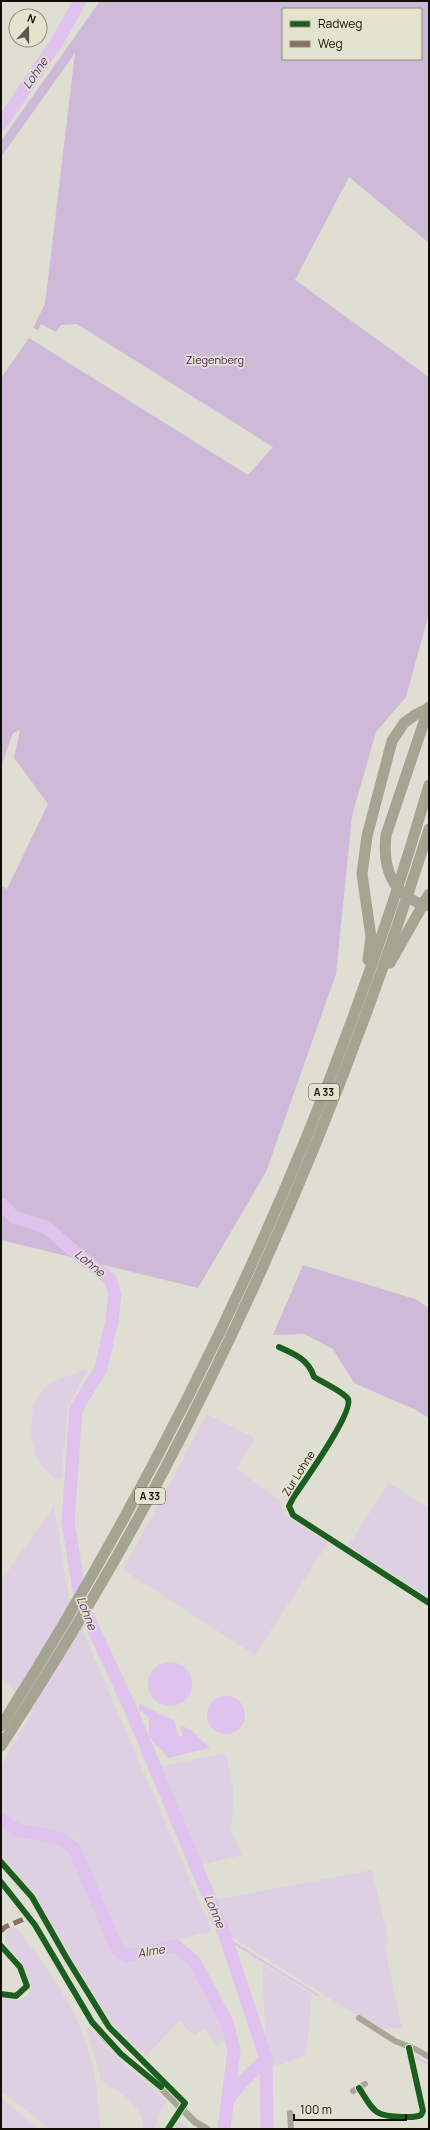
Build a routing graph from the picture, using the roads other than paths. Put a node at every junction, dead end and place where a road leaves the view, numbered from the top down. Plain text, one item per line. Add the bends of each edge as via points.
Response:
1 (429, 708) edge
2 (429, 785) edge
3 (429, 829) edge
4 (429, 894) edge
5 (429, 906) edge
6 (378, 983) junction
7 (364, 987) junction
8 (279, 1346) dead end
9 (429, 1603) edge
10 (1, 1726) edge
11 (1, 1746) edge
12 (1, 1882) edge
13 (359, 2018) dead end
14 (409, 2048) junction
15 (429, 2057) edge
16 (365, 2084) dead end
17 (359, 2088) junction
18 (353, 2091) dead end
19 (290, 2113) dead end
20 (207, 2129) edge
21 (291, 2129) edge

1 - 5 highway via 386,835 385,860 391,879 400,890 411,900
1 - 7 highway via 415,715 398,730 389,751 364,852 362,874 371,937
2 - 7 highway, A 33
3 - 6 highway, A 33
4 - 6 highway
6 - 11 highway, A 33 via 332,1108 226,1346 161,1476 76,1626
7 - 10 highway, A 33 via 333,1072 268,1229 216,1342 151,1470 66,1621
8 - 9 street, Zur Lohne via 303,1359 311,1366 314,1378 343,1394 348,1399 349,1407 333,1437 293,1498 289,1506 293,1515
12 - 20 street via 35,1925 92,2022 105,2038 120,2054 160,2086 195,2122
13 - 14 street
14 - 15 street via 415,2048
14 - 17 street via 423,2111 421,2115 416,2118 378,2114
16 - 17 street
17 - 18 street
19 - 21 street

